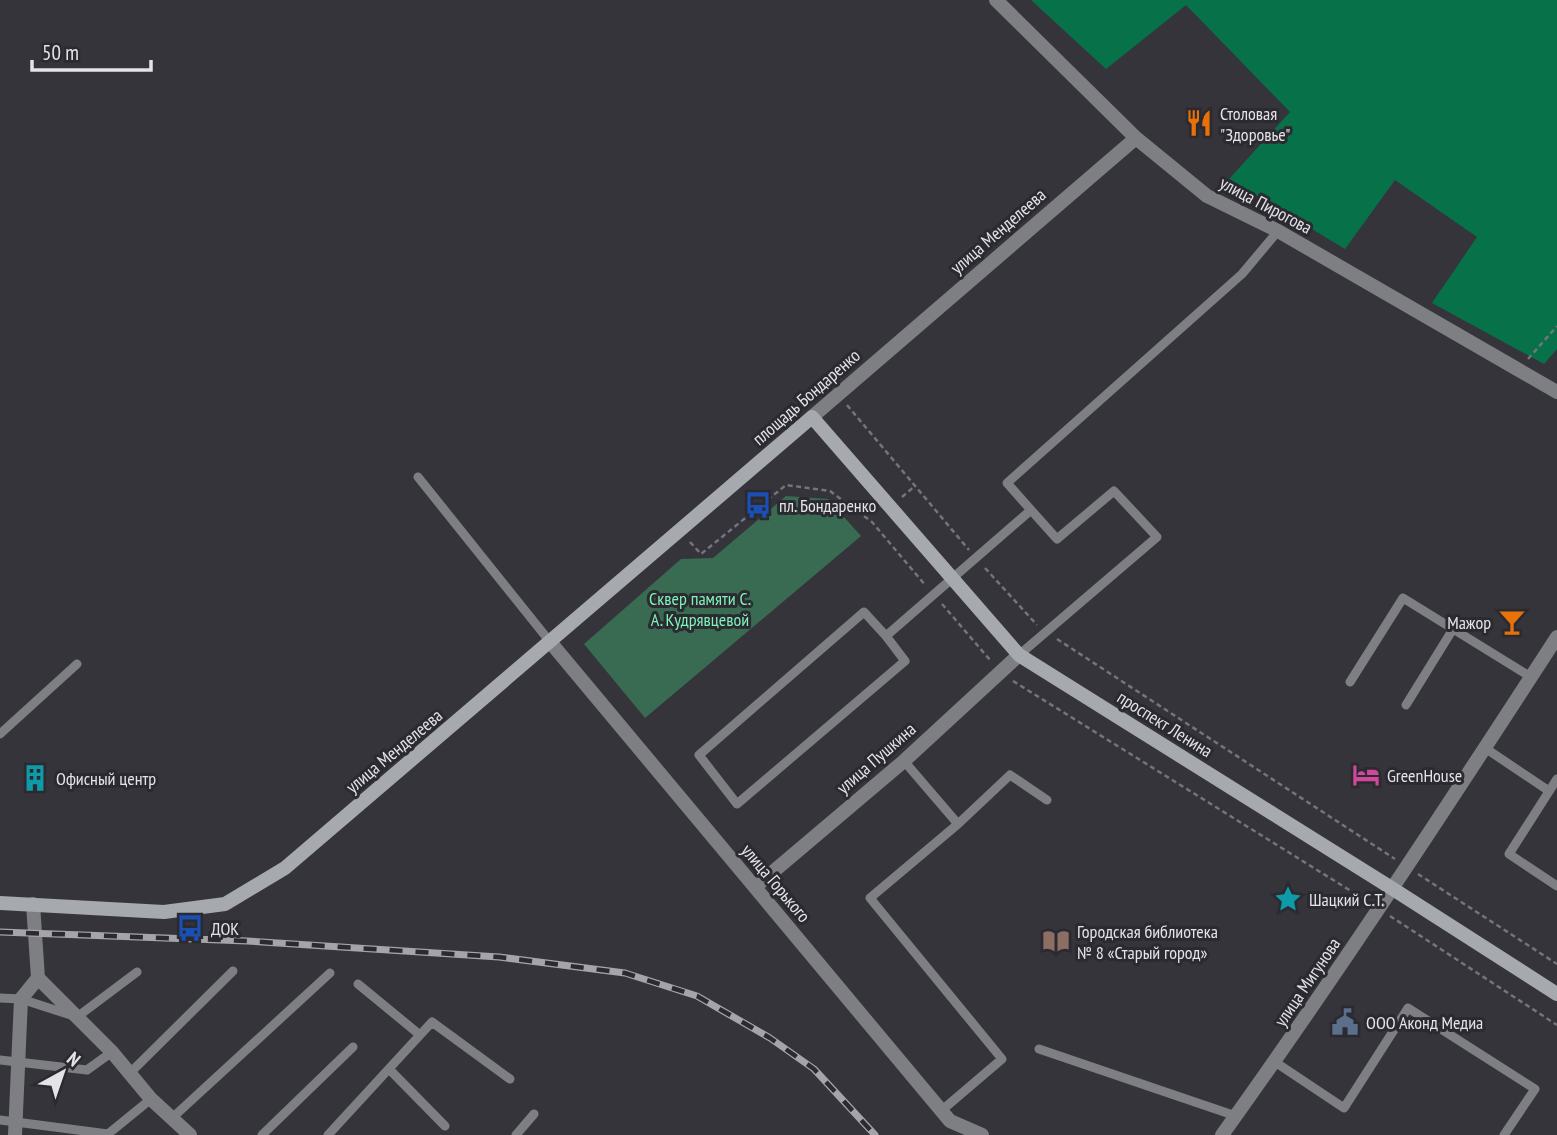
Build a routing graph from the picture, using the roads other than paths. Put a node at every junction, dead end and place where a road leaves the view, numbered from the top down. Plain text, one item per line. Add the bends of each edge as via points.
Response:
1 (996, 0) edge
2 (1136, 138) junction
3 (1278, 231) junction
4 (886, 354) joint
5 (1557, 392) edge
6 (812, 417) junction
7 (751, 469) joint
8 (418, 477) dead end
9 (1031, 510) junction
10 (953, 579) junction
11 (1453, 629) junction
12 (886, 636) junction
13 (1557, 636) edge
14 (551, 642) junction
15 (1019, 655) junction
16 (77, 664) dead end
17 (1531, 677) junction
18 (1350, 682) dead end
19 (1406, 705) dead end
20 (0, 734) edge
21 (1485, 748) junction
22 (904, 761) junction
23 (1557, 779) edge
24 (1549, 791) junction
25 (1047, 800) dead end
26 (958, 824) junction
27 (1557, 886) edge
28 (755, 887) junction
29 (1393, 889) junction
30 (0, 903) edge
31 (33, 904) junction
32 (233, 971) dead end
33 (137, 972) dead end
34 (330, 973) dead end
35 (38, 978) junction
36 (358, 984) dead end
37 (1557, 994) edge
38 (0, 998) edge
39 (21, 999) junction
40 (77, 1017) junction
41 (420, 1035) junction
42 (353, 1047) dead end
43 (1039, 1049) dead end
44 (112, 1052) junction
45 (0, 1060) edge
46 (18, 1062) junction
47 (1275, 1062) junction
48 (389, 1069) junction
49 (131, 1073) junction
50 (510, 1079) dead end
51 (151, 1100) junction
52 (941, 1111) junction
53 (534, 1114) dead end
54 (1236, 1115) junction
55 (171, 1119) junction
56 (0, 1121) edge
57 (445, 1126) dead end
58 (15, 1129) edge
59 (190, 1135) edge
60 (262, 1135) edge
61 (328, 1135) edge
62 (516, 1135) edge
63 (982, 1135) edge
64 (1222, 1135) edge
65 (1504, 1135) edge

1 - 2 street, улица Пирогова
2 - 3 street, улица Пирогова via 1207,196
2 - 4 street, улица Менделеева
3 - 5 street, улица Пирогова
3 - 9 lane via 1242,274 1007,483
4 - 6 street, площадь Бондаренко
6 - 7 main road, площадь Бондаренко
6 - 10 main road, проспект Ленина
7 - 14 main road, улица Менделеева
8 - 14 lane
9 - 10 lane
9 - 15 lane via 1057,539 1114,491 1157,537
10 - 12 lane
10 - 15 main road, проспект Ленина
11 - 17 lane
11 - 18 lane via 1403,598
11 - 19 lane
12 - 12 lane via 864,612 699,755 737,804 905,661
13 - 17 street, улица Мигунова
14 - 28 street, улица Горького
14 - 31 main road, улица Менделеева via 285,869 225,904 164,912
15 - 22 street, улица Пушкина
15 - 29 main road, проспект Ленина
16 - 20 lane
17 - 21 street, улица Мигунова
21 - 24 lane
21 - 29 street, улица Мигунова
22 - 26 lane
22 - 28 street, улица Пушкина
23 - 24 lane
24 - 27 lane via 1509,854
25 - 26 lane via 1010,775
26 - 52 lane via 870,898 1002,1059
28 - 52 street, улица Горького
29 - 37 main road, проспект Ленина
29 - 47 street, улица Мигунова
30 - 31 main road, улица Менделеева
31 - 35 street
32 - 49 lane
33 - 40 lane
34 - 55 lane
35 - 39 street
35 - 40 street
36 - 41 lane
38 - 39 lane
39 - 40 lane
39 - 46 street
40 - 44 street
41 - 48 lane
41 - 50 lane via 432,1022
42 - 60 lane
43 - 54 lane
44 - 46 lane via 87,1070
44 - 49 street
45 - 46 lane
46 - 58 street
47 - 54 street, улица Мигунова
47 - 65 lane via 1344,1108 1409,1008 1535,1089
48 - 57 lane
48 - 61 lane
49 - 51 street
51 - 55 street
51 - 58 lane via 108,1135
52 - 63 street, улица Горького via 950,1121
53 - 62 lane
54 - 64 street, улица Мигунова
55 - 59 street
56 - 58 lane

